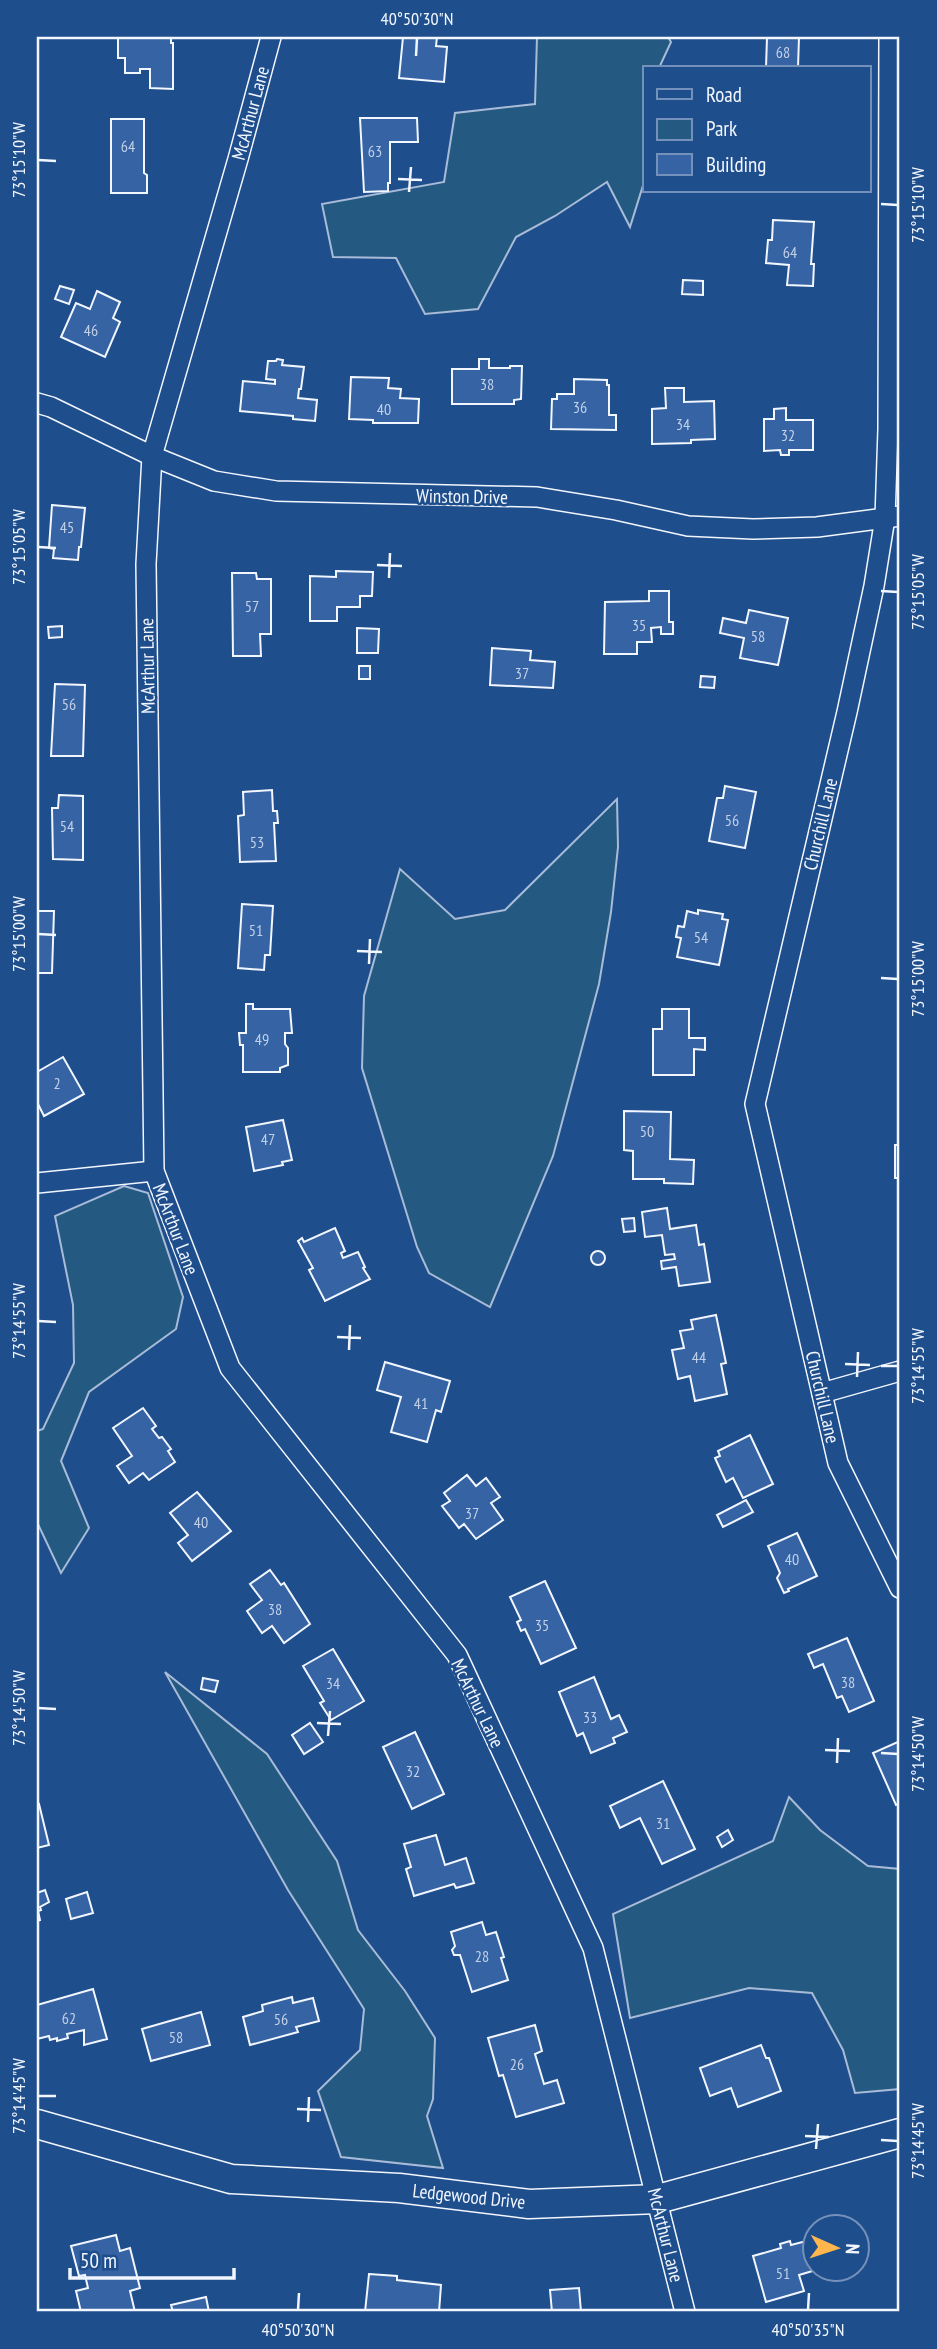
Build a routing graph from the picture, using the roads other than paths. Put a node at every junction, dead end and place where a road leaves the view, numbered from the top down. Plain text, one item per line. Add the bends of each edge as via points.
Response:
1 (271, 37) edge
2 (889, 37) edge
3 (37, 403) edge
4 (152, 456) junction
5 (893, 517) edge
6 (154, 1171) junction
7 (37, 1183) edge
8 (900, 1371) edge
9 (822, 1393) junction
10 (900, 1588) edge
11 (37, 2124) edge
12 (900, 2133) edge
13 (658, 2199) junction
14 (685, 2312) edge

1 - 4 street, McArthur Lane
2 - 5 street, Churchill Lane via 888,415
3 - 4 street, Winston Drive
4 - 5 street, Winston Drive via 214,481 276,491 537,497 688,526 817,527
4 - 6 street, McArthur Lane via 146,564
5 - 9 street, Churchill Lane via 755,1104
6 - 7 street
6 - 13 street, McArthur Lane via 230,1368 457,1656 593,1948
8 - 9 street
9 - 10 street, Churchill Lane via 838,1463
11 - 13 street, Ledgewood Drive via 231,2179 400,2188 529,2204
12 - 13 street, Ledgewood Drive
13 - 14 street, McArthur Lane

